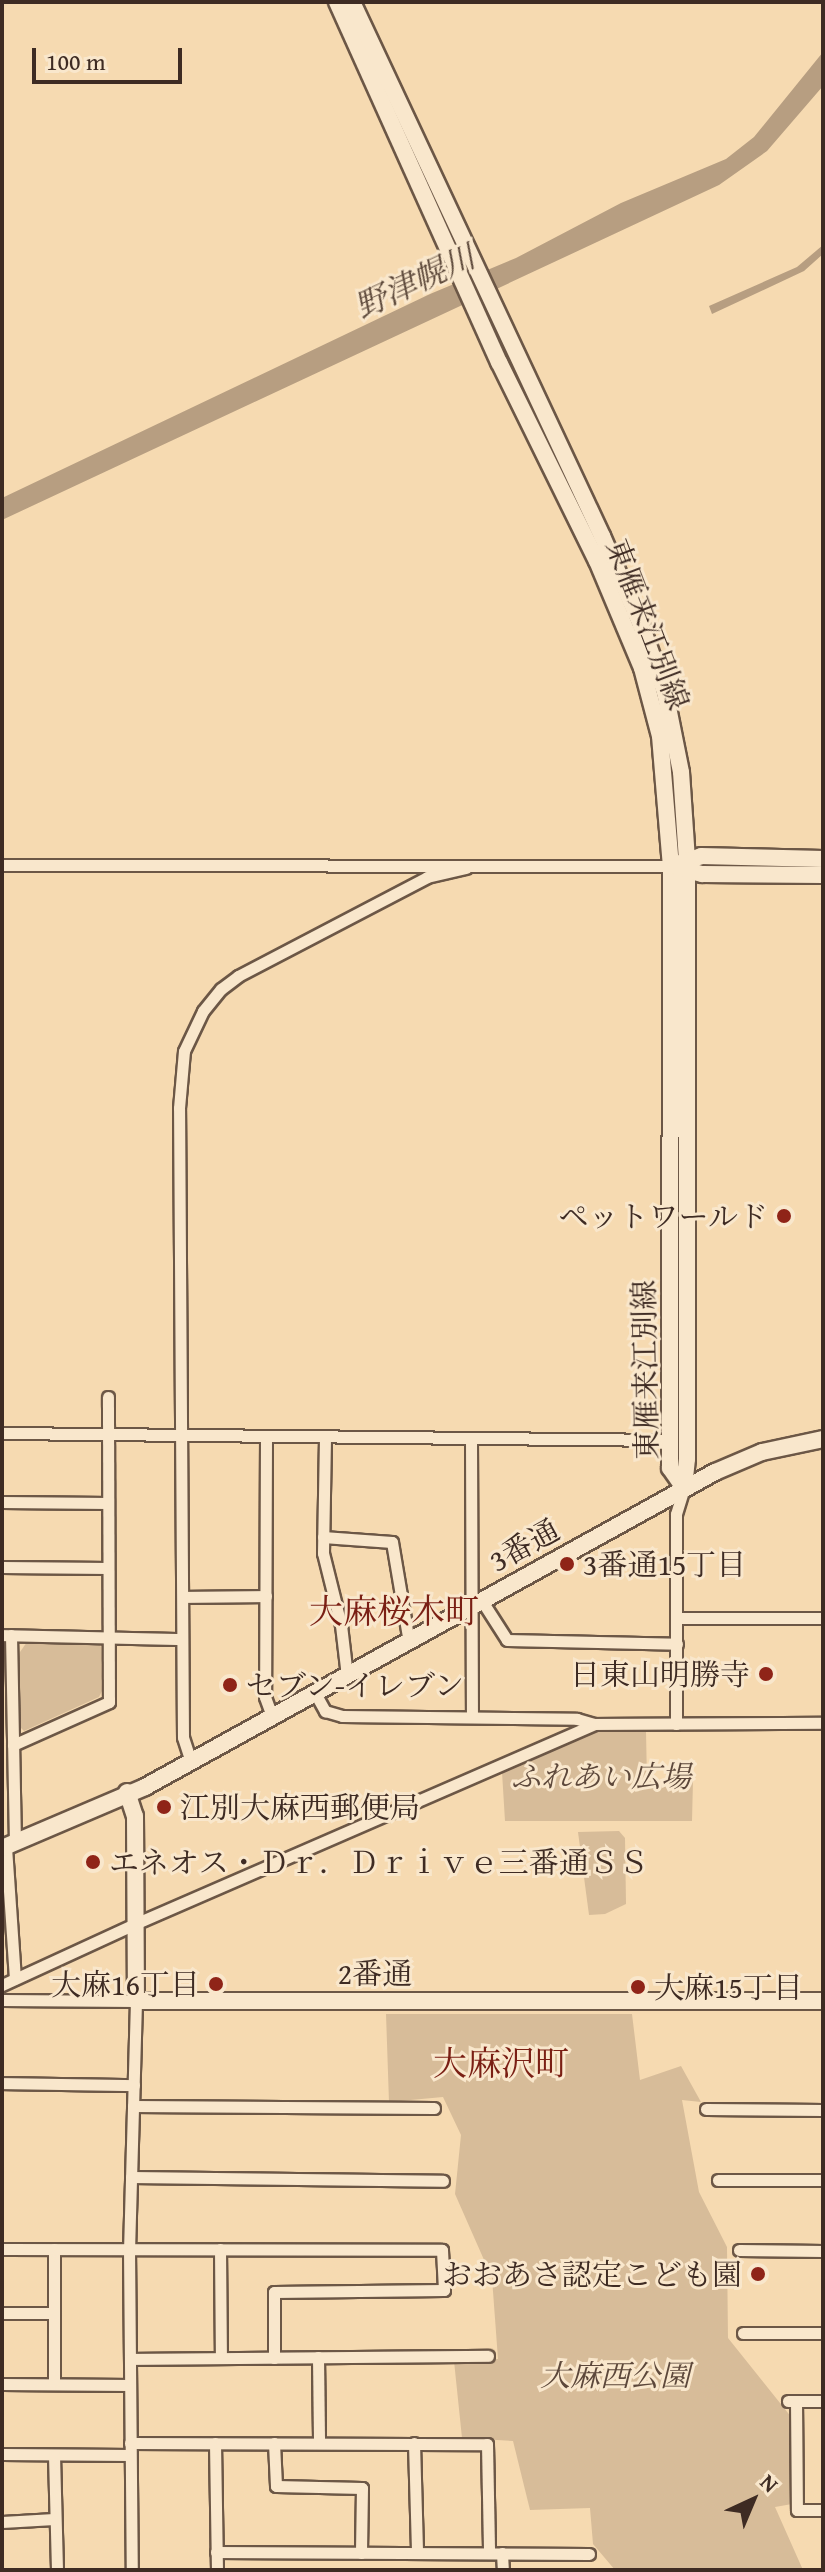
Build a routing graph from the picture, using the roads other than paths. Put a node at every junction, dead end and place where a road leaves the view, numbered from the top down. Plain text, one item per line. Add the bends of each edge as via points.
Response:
1 (337, 2) edge
2 (352, 2) edge
3 (444, 217) junction
4 (823, 859) edge
5 (2, 865) edge
6 (682, 865) junction
7 (466, 868) junction
8 (823, 875) edge
9 (108, 1397) dead end
10 (2, 1433) edge
11 (182, 1433) junction
12 (107, 1434) junction
13 (266, 1438) junction
14 (325, 1438) junction
15 (471, 1439) junction
16 (823, 1439) edge
17 (670, 1440) junction
18 (684, 1488) junction
19 (2, 1502) edge
20 (108, 1503) junction
21 (323, 1537) junction
22 (2, 1567) edge
23 (108, 1568) junction
24 (266, 1596) junction
25 (183, 1597) junction
26 (476, 1604) junction
27 (678, 1618) junction
28 (823, 1618) edge
29 (6, 1635) edge
30 (111, 1637) junction
31 (182, 1639) junction
32 (409, 1642) junction
33 (677, 1644) junction
34 (347, 1676) junction
35 (315, 1693) junction
36 (7, 1695) edge
37 (272, 1716) junction
38 (472, 1717) junction
39 (823, 1723) edge
40 (594, 1724) junction
41 (676, 1724) junction
42 (13, 1745) junction
43 (191, 1762) junction
44 (127, 1792) junction
45 (8, 1846) edge
46 (137, 1923) junction
47 (15, 1979) junction
48 (2, 1985) edge
49 (2, 2000) edge
50 (136, 2001) junction
51 (823, 2001) edge
52 (2, 2083) edge
53 (134, 2085) junction
54 (133, 2106) junction
55 (434, 2108) dead end
56 (706, 2109) dead end
57 (823, 2110) edge
58 (131, 2177) junction
59 (718, 2180) dead end
60 (823, 2180) edge
61 (443, 2181) dead end
62 (2, 2249) edge
63 (54, 2249) junction
64 (129, 2249) junction
65 (220, 2249) junction
66 (739, 2250) dead end
67 (823, 2251) edge
68 (2, 2313) edge
69 (54, 2313) junction
70 (743, 2333) dead end
71 (823, 2333) edge
72 (488, 2356) dead end
73 (318, 2357) junction
74 (221, 2358) junction
75 (274, 2358) junction
76 (130, 2359) junction
77 (2, 2384) edge
78 (54, 2384) junction
79 (130, 2385) junction
80 (823, 2401) edge
81 (215, 2443) junction
82 (274, 2443) junction
83 (319, 2443) junction
84 (414, 2443) junction
85 (130, 2449) junction
86 (2, 2454) edge
87 (54, 2455) junction
88 (823, 2510) edge
89 (54, 2519) junction
90 (2, 2522) edge
91 (216, 2552) junction
92 (361, 2553) junction
93 (417, 2553) junction
94 (489, 2553) junction
95 (502, 2553) junction
96 (589, 2554) dead end
97 (57, 2570) edge
98 (132, 2570) edge
99 (217, 2570) edge
100 (503, 2570) edge

1 - 3 main road, 東雁来江別線
2 - 3 main road, 東雁来江別線
3 - 6 main road, 東雁来江別線 via 493,348 597,561 642,668 660,736
3 - 6 main road, 東雁来江別線 via 510,339 657,664 681,772
4 - 6 main road via 701,856
5 - 7 street
6 - 7 street
6 - 8 main road via 702,874
6 - 17 main road, 東雁来江別線
6 - 18 main road, 東雁来江別線
7 - 11 street via 427,877 238,976 211,1000 196,1023 179,1079
9 - 12 street
10 - 12 street
11 - 12 street
11 - 13 street
11 - 25 street
12 - 20 street
13 - 14 street
13 - 24 street
14 - 15 street
14 - 21 street
15 - 17 street
15 - 26 street
16 - 18 main road, 3番通 via 762,1452
17 - 18 main road, 東雁来江別線 via 670,1468
18 - 26 main road, 3番通
18 - 27 street via 676,1514
19 - 20 street
20 - 23 street
21 - 32 street via 392,1542
21 - 34 street
22 - 23 street
23 - 30 street
24 - 25 street
24 - 37 street via 265,1697
25 - 31 street
26 - 32 main road, 3番通
26 - 33 street via 507,1640
26 - 38 street
27 - 28 street
27 - 33 street
29 - 30 street
29 - 36 street
30 - 31 street
30 - 42 street via 109,1702
31 - 43 street via 183,1737
32 - 34 main road, 3番通
33 - 41 street
34 - 35 main road, 3番通
35 - 37 main road, 3番通
35 - 38 street via 325,1711 342,1716
36 - 42 street
37 - 43 main road, 3番通
38 - 40 street via 577,1719
39 - 41 street
40 - 41 street
40 - 46 street
42 - 45 street
43 - 44 main road, 3番通
44 - 45 main road, 3番通
44 - 46 main road via 135,1816
45 - 47 street
46 - 47 street
46 - 50 main road
47 - 48 street
49 - 50 street
50 - 51 main road, 2番通
50 - 53 street
52 - 53 street
53 - 54 street
54 - 55 street
54 - 58 street
56 - 57 street
58 - 61 street
58 - 64 street
59 - 60 street
62 - 63 street
63 - 64 street
63 - 69 street
64 - 65 street
64 - 76 street
65 - 74 street
65 - 75 street via 442,2250 444,2290 274,2292
66 - 67 street
68 - 69 street
69 - 78 street
70 - 71 street
72 - 73 street
73 - 75 street
73 - 83 street
74 - 75 street
74 - 76 street
76 - 79 street
77 - 78 street
78 - 79 street
79 - 85 street
80 - 88 street via 792,2401 797,2510
81 - 82 street
81 - 85 street
81 - 91 street
82 - 83 street
82 - 92 street via 276,2486 362,2488
83 - 84 street
84 - 93 street
84 - 94 street via 487,2444
85 - 87 street
85 - 98 street
86 - 87 street
87 - 89 street
89 - 90 street
89 - 97 street
91 - 92 street
91 - 99 street
92 - 93 street
93 - 94 street
94 - 95 street
95 - 96 street
95 - 100 street

